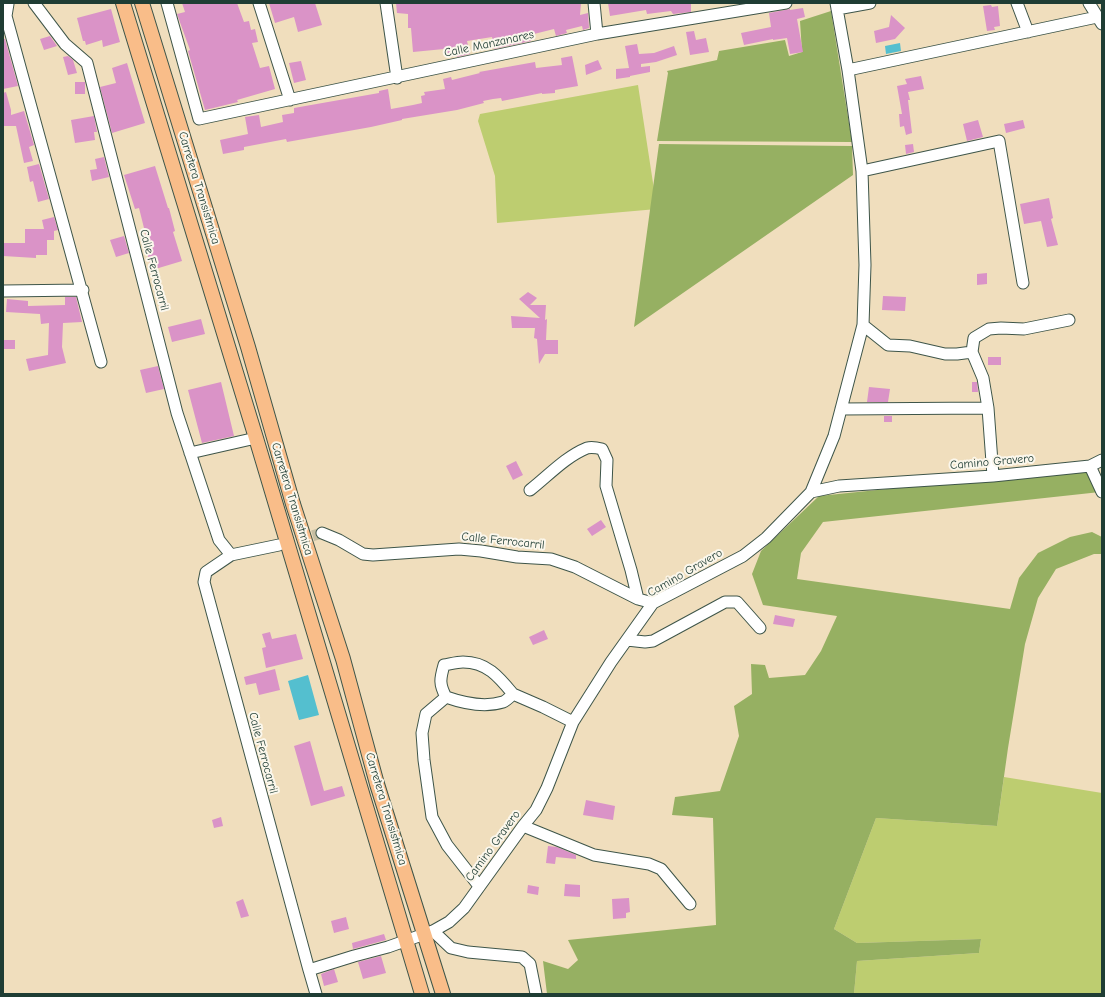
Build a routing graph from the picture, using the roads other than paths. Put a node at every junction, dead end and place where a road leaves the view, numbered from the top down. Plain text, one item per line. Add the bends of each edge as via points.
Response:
1 (34, 3) edge
2 (122, 3) edge
3 (142, 3) edge
4 (167, 3) edge
5 (259, 3) edge
6 (386, 3) edge
7 (594, 3) edge
8 (870, 3) edge
9 (1017, 3) edge
10 (1089, 3) edge
11 (780, 4) edge
12 (836, 6) edge
13 (6, 10) edge
14 (1100, 21) edge
15 (1028, 32) junction
16 (597, 34) junction
17 (848, 70) junction
18 (397, 78) junction
19 (290, 100) junction
20 (862, 171) junction
21 (1023, 283) dead end
22 (82, 290) junction
23 (3, 291) edge
24 (1069, 320) dead end
25 (864, 325) junction
26 (972, 352) junction
27 (101, 362) dead end
28 (988, 408) junction
29 (841, 409) junction
30 (256, 438) junction
31 (190, 453) junction
32 (1102, 460) edge
33 (1090, 466) junction
34 (993, 476) junction
35 (530, 490) dead end
36 (811, 492) junction
37 (1102, 492) edge
38 (322, 533) tunnel mouth
39 (279, 545) tunnel mouth
40 (232, 555) junction
41 (638, 599) junction
42 (653, 604) junction
43 (760, 628) dead end
44 (627, 640) junction
45 (513, 694) junction
46 (446, 697) junction
47 (573, 722) junction
48 (523, 826) junction
49 (380, 851) junction
50 (479, 886) junction
51 (690, 904) dead end
52 (429, 933) junction
53 (406, 941) junction
54 (309, 970) junction
55 (316, 994) edge
56 (422, 994) edge
57 (436, 994) edge
58 (443, 994) edge
59 (536, 994) edge

1 - 31 street, Calle Ferrocarril via 64,44 87,63 177,412
2 - 30 main road, Carretera Transistmica
3 - 52 main road, Carretera Transistmica via 248,347 293,504 343,659 377,784
4 - 19 street, Calle Manzanares via 199,119
5 - 19 street
6 - 18 street
7 - 16 street
8 - 12 street
9 - 15 street
10 - 14 street
11 - 16 street, Calle Manzanares
12 - 17 street
13 - 22 street
14 - 15 street
15 - 17 street
16 - 18 street, Calle Manzanares
17 - 20 street
18 - 19 street, Calle Manzanares
20 - 21 street via 999,141
20 - 25 street
22 - 23 street
22 - 27 street
24 - 26 street via 1024,329 988,329 974,338
25 - 26 street via 888,345 910,346 945,354
25 - 29 street
26 - 28 street via 983,378
28 - 29 street
28 - 34 street
29 - 36 street via 834,436
30 - 31 street
30 - 49 main road, Carretera Transistmica
31 - 40 street, Calle Ferrocarril via 219,540
32 - 33 street, Camino Gravero
33 - 34 street, Camino Gravero
33 - 37 street
34 - 36 street, Camino Gravero via 839,486
35 - 41 street via 559,465 588,448 602,449 607,460 606,486
36 - 42 street, Camino Gravero via 766,538 743,556
38 - 41 street, Calle Ferrocarril via 363,554 459,549 551,559 575,567
39 - 40 street, Calle Ferrocarril
40 - 54 street, Calle Ferrocarril via 206,572 204,582
41 - 42 street, Calle Ferrocarril
42 - 44 street, Camino Gravero
43 - 44 street via 737,602 725,602 653,641
44 - 47 street, Camino Gravero
45 - 46 street via 504,702 485,704 461,702
45 - 46 street via 484,666 463,662 444,665 440,678 441,688
45 - 47 street
46 - 50 street via 426,714 422,733 432,817 447,845
47 - 48 street, Camino Gravero via 547,788 536,810
48 - 50 street, Camino Gravero
48 - 51 street via 594,855 649,864 661,869
49 - 52 main road via 390,865 409,924
49 - 53 main road, Carretera Transistmica
50 - 52 street, Camino Gravero via 464,908 449,922
52 - 53 street, Camino Gravero
52 - 58 main road, Carretera Transistmica
52 - 59 street via 451,948 522,957 530,964
53 - 54 street, Camino Gravero
53 - 56 main road, Carretera Transistmica
53 - 57 main road via 421,954
54 - 55 street, Calle Ferrocarril

